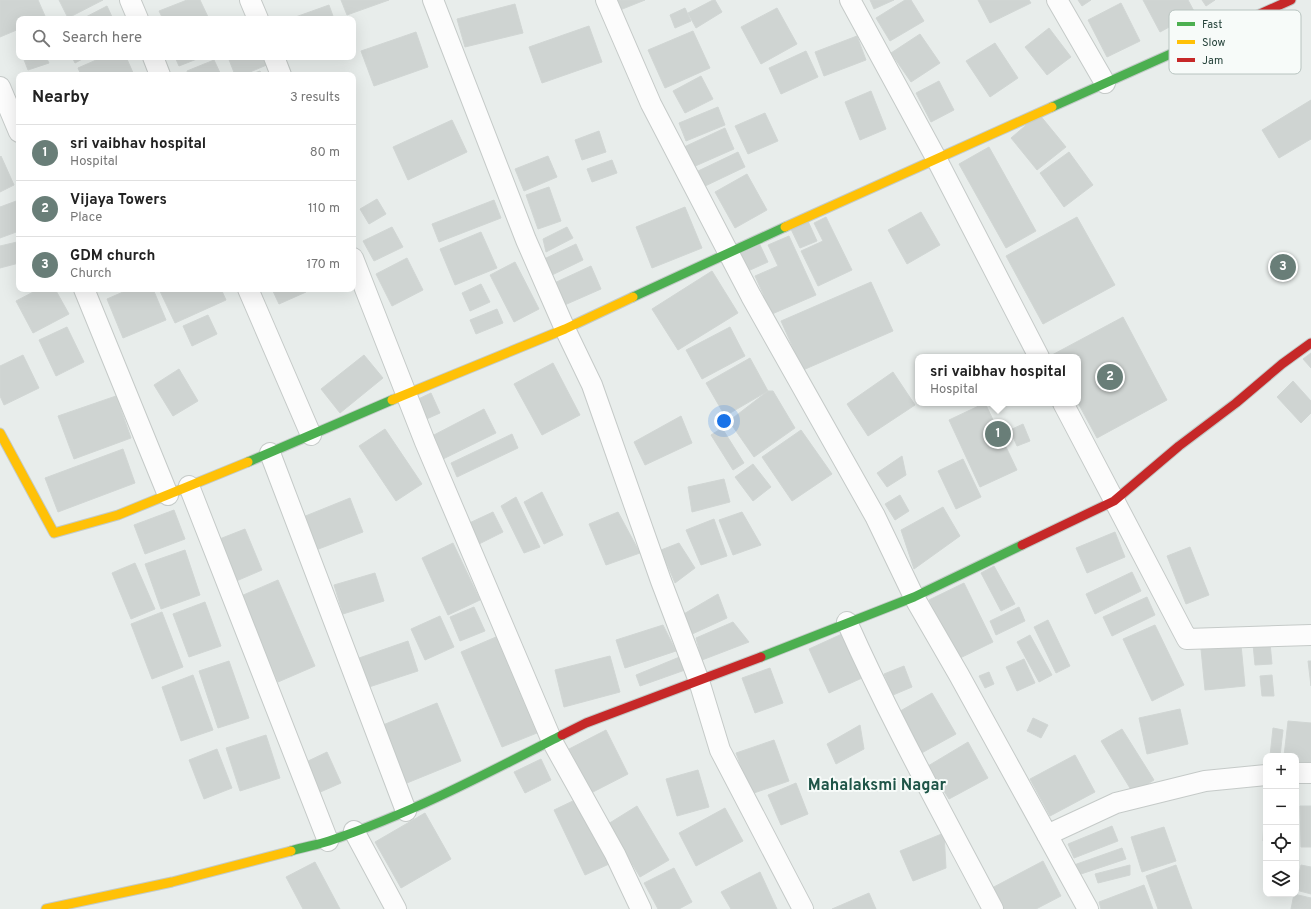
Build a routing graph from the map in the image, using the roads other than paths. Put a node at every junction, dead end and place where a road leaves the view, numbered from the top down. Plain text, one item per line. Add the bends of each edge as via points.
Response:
1 (130, 0) edge
2 (250, 0) edge
3 (433, 0) edge
4 (606, 0) edge
5 (850, 0) edge
6 (1057, 0) edge
7 (1291, 0) edge
8 (1269, 10) edge
9 (137, 16) edge
10 (257, 16) edge
11 (1169, 54) edge
12 (154, 60) edge
13 (275, 60) edge
14 (159, 72) edge
15 (281, 72) edge
16 (1105, 83) junction
17 (0, 87) edge
18 (16, 125) edge
19 (936, 158) junction
20 (729, 253) junction
21 (356, 266) edge
22 (85, 292) edge
23 (249, 292) edge
24 (565, 329) junction
25 (1311, 343) edge
26 (1038, 354) edge
27 (406, 394) junction
28 (1065, 406) edge
29 (0, 433) edge
30 (311, 436) junction
31 (270, 453) junction
32 (188, 486) junction
33 (168, 495) junction
34 (1114, 501) junction
35 (914, 597) junction
36 (847, 622) junction
37 (1311, 636) edge
38 (699, 681) junction
39 (552, 741) junction
40 (1299, 773) edge
41 (1311, 773) edge
42 (1263, 775) edge
43 (406, 811) junction
44 (354, 831) junction
45 (1047, 835) junction
46 (328, 841) junction
47 (46, 909) edge
48 (396, 909) edge
49 (641, 909) edge
50 (803, 909) edge
51 (993, 909) edge
52 (1088, 909) edge

1 - 9 street
2 - 10 street
3 - 24 street via 526,240
4 - 20 street via 651,104
5 - 19 street
6 - 16 street
7 - 8 street
11 - 16 street
12 - 14 street
13 - 15 street
16 - 19 street
17 - 18 street
19 - 20 street
19 - 26 street
20 - 24 street
20 - 35 street via 875,516
21 - 27 street
22 - 33 street
23 - 30 street
24 - 27 street
24 - 38 street via 592,385
25 - 34 street via 1179,446
27 - 30 street
27 - 39 street
28 - 34 street
29 - 33 street via 54,533 118,515
30 - 31 street
31 - 32 street
31 - 43 street
32 - 33 street
32 - 46 street
34 - 35 street
34 - 37 street via 1188,639
35 - 36 street
35 - 45 street
36 - 38 street
36 - 51 street via 917,767
38 - 39 street via 586,723
38 - 50 street via 720,750
39 - 43 street
39 - 49 street via 615,854
40 - 41 street
42 - 45 street via 1205,781 1116,803
43 - 44 street
44 - 46 street
44 - 48 street
45 - 52 street
46 - 47 street via 172,882

